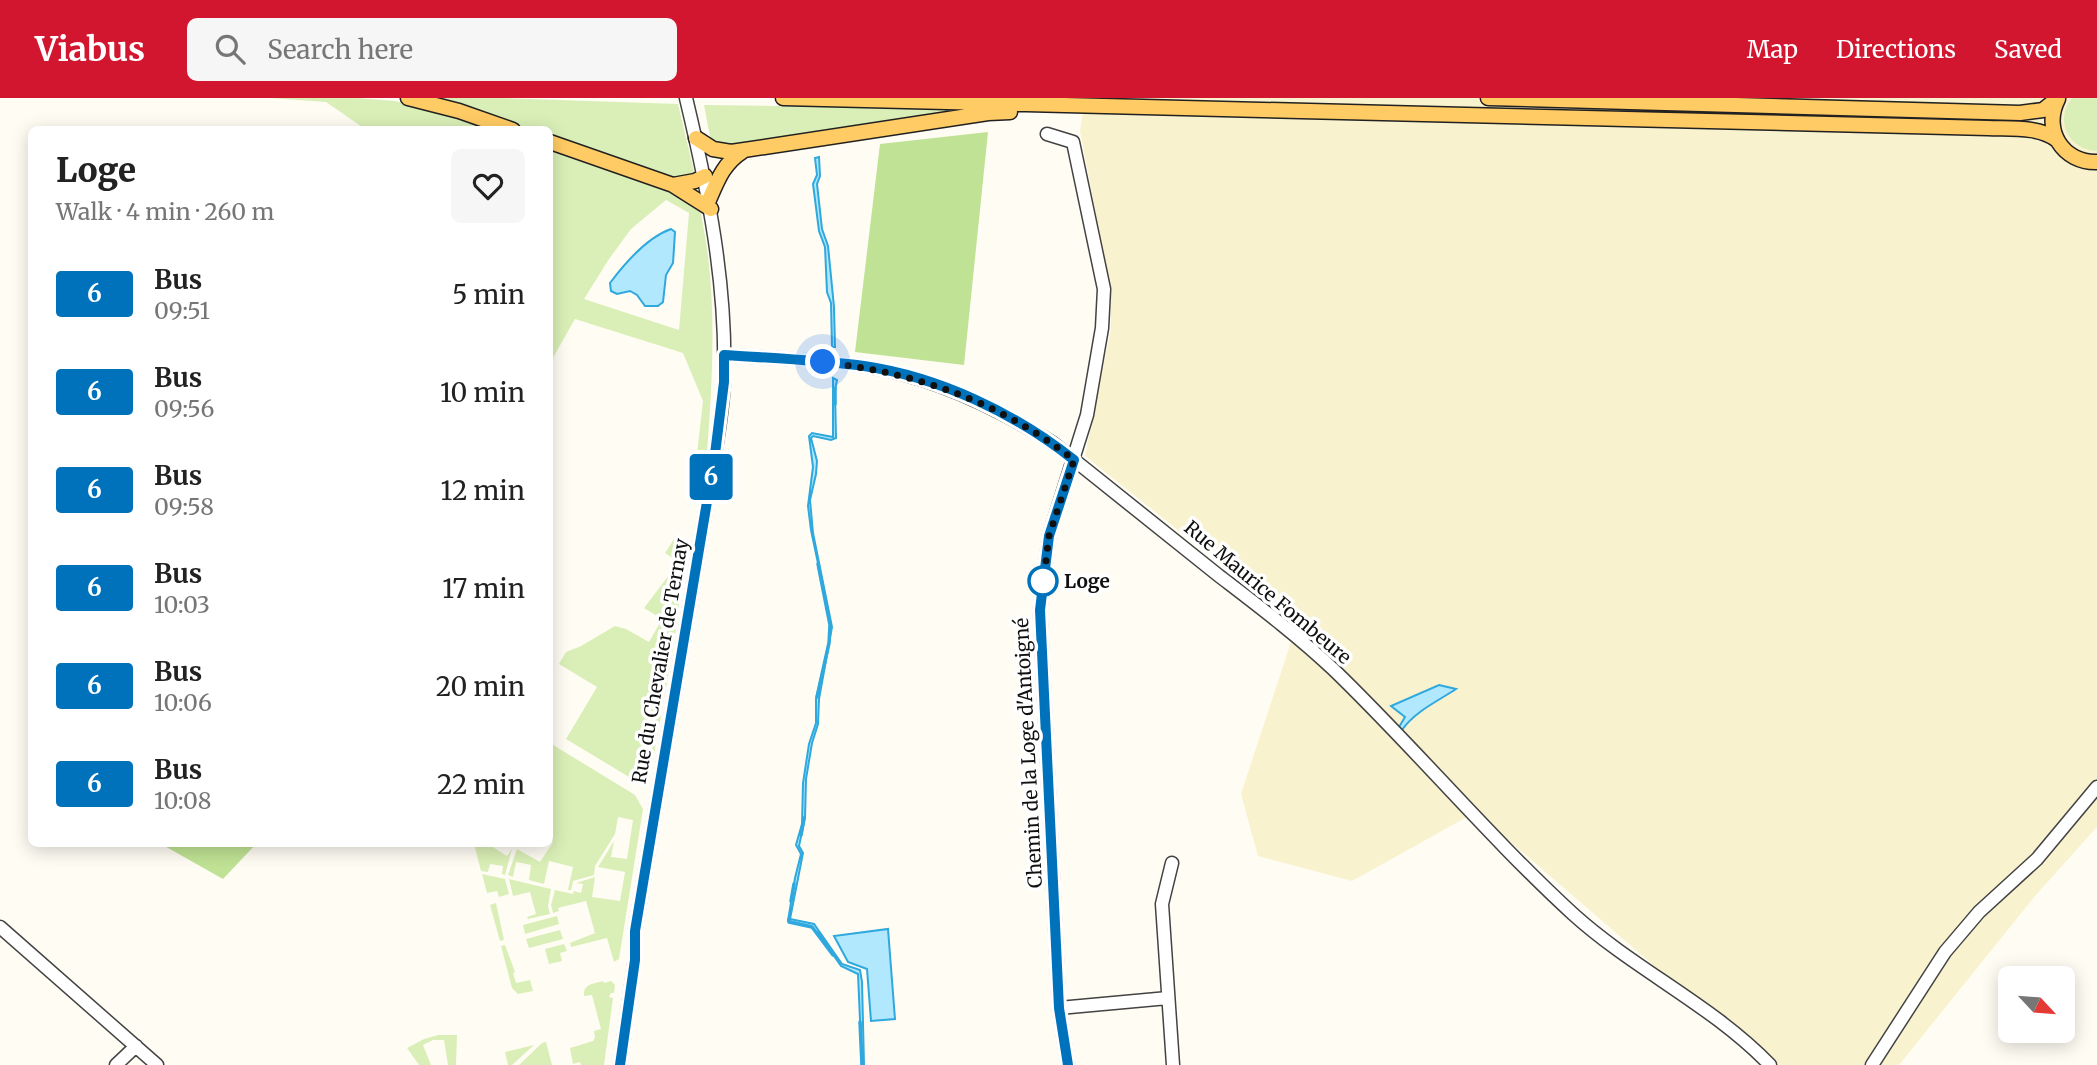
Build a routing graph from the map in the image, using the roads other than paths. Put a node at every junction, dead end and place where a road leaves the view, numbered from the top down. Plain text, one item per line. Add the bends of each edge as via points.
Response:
1 (408, 98) edge
2 (686, 98) edge
3 (783, 98) edge
4 (1488, 98) edge
5 (2058, 98) edge
6 (1074, 105) junction
7 (502, 126) edge
8 (1047, 135) dead end
9 (696, 138) junction
10 (2056, 140) junction
11 (553, 143) edge
12 (744, 150) junction
13 (2097, 162) edge
14 (705, 176) junction
15 (673, 185) junction
16 (710, 204) junction
17 (724, 355) junction
18 (1074, 460) junction
19 (2097, 787) edge
20 (1172, 863) dead end
21 (0, 927) edge
22 (1168, 998) junction
23 (1059, 1008) junction
24 (136, 1046) junction
25 (116, 1065) edge
26 (157, 1065) edge
27 (620, 1065) edge
28 (1068, 1065) edge
29 (1173, 1065) edge
30 (1770, 1065) edge
31 (1872, 1065) edge

1 - 7 main road
2 - 9 street, Rue du Chevalier de Ternay
3 - 6 main road
4 - 5 main road via 2020,113 2043,110
5 - 10 main road via 2052,121
6 - 10 main road via 1988,128 2032,131
6 - 12 main road via 988,113
8 - 18 street, Chemin de la Loge d'Antoigné via 1073,142 1104,289 1089,403
9 - 12 main road via 713,149
9 - 14 street, Rue du Chevalier de Ternay
10 - 13 main road via 2073,157
11 - 15 main road
12 - 16 main road via 721,172
14 - 15 main road
14 - 16 street, Rue du Chevalier de Ternay
15 - 16 main road
16 - 17 street, Rue du Chevalier de Ternay
17 - 18 street, Rue Maurice Fombeure via 823,362 900,374 996,411
17 - 27 street, Rue du Chevalier de Ternay via 715,454 635,931
18 - 23 street, Chemin de la Loge d'Antoigné via 1049,536 1040,610
18 - 30 street, Rue Maurice Fombeure via 1332,668 1587,926 1735,1031
19 - 31 street via 2038,859 1979,912 1945,952
20 - 22 street via 1162,904
21 - 24 street
22 - 23 street
22 - 29 street
23 - 28 street, Chemin de la Loge d'Antoigné
24 - 25 street
24 - 26 street

